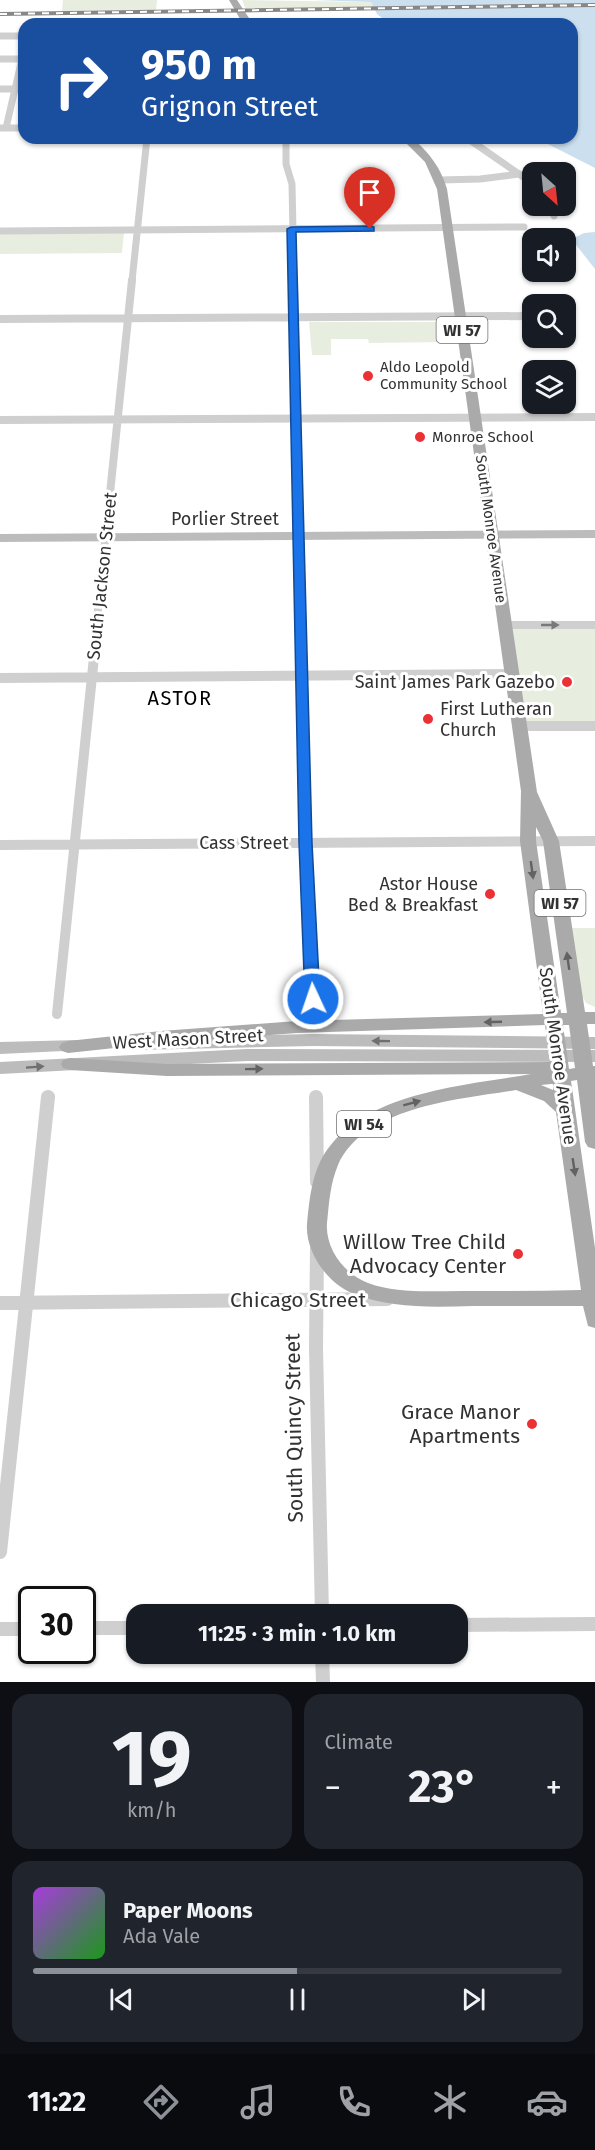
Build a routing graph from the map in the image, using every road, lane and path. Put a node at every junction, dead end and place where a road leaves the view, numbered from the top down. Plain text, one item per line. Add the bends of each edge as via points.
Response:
1 (234, 3) edge
2 (244, 18) edge
3 (0, 36) edge
4 (18, 36) edge
5 (0, 59) edge
6 (18, 59) edge
7 (18, 76) edge
8 (0, 89) edge
9 (15, 89) junction
10 (3, 128) edge
11 (146, 144) edge
12 (286, 144) edge
13 (413, 144) edge
14 (475, 144) edge
15 (519, 174) junction
16 (522, 176) edge
17 (440, 180) junction
18 (447, 228) junction
19 (522, 228) edge
20 (291, 229) junction
21 (138, 230) junction
22 (0, 231) edge
23 (460, 316) junction
24 (522, 316) edge
25 (294, 317) junction
26 (128, 318) junction
27 (0, 319) edge
28 (475, 417) junction
29 (595, 417) edge
30 (296, 418) junction
31 (0, 420) edge
32 (118, 420) junction
33 (595, 534) edge
34 (492, 535) junction
35 (299, 536) junction
36 (0, 538) edge
37 (105, 538) junction
38 (505, 625) junction
39 (595, 625) edge
40 (512, 674) junction
41 (302, 676) junction
42 (91, 677) junction
43 (0, 678) edge
44 (520, 726) junction
45 (595, 726) edge
46 (529, 791) junction
47 (528, 841) junction
48 (551, 841) junction
49 (595, 841) edge
50 (305, 843) junction
51 (74, 844) junction
52 (0, 845) edge
53 (313, 999) dead end
54 (57, 1014) dead end
55 (586, 1019) edge
56 (552, 1021) junction
57 (595, 1043) edge
58 (0, 1048) edge
59 (482, 1048) junction
60 (69, 1055) junction
61 (591, 1065) edge
62 (0, 1068) edge
63 (559, 1068) junction
64 (406, 1070) junction
65 (48, 1097) dead end
66 (316, 1097) dead end
67 (566, 1110) junction
68 (595, 1142) edge
69 (317, 1197) junction
70 (317, 1239) junction
71 (593, 1298) edge
72 (403, 1299) junction
73 (317, 1301) junction
74 (0, 1303) edge
75 (26, 1303) junction
76 (595, 1320) edge
77 (0, 1552) edge
78 (322, 1604) edge
79 (595, 1624) edge
80 (468, 1625) edge
81 (96, 1628) edge
82 (126, 1628) edge
83 (0, 1629) edge
84 (18, 1629) edge
85 (322, 1664) edge
86 (323, 1682) edge

1 - 2 main road
3 - 4 street
5 - 6 street
7 - 9 street
8 - 9 street
9 - 10 street
11 - 21 street, South Jackson Street
12 - 20 street via 292,184
13 - 17 main road, South Monroe Avenue / WI 57 via 430,160
14 - 15 street
15 - 16 street
15 - 17 street
17 - 18 main road, South Monroe Avenue / WI 57
18 - 19 street
18 - 20 street
18 - 23 main road, South Monroe Avenue / WI 57
20 - 21 street
20 - 25 street
21 - 22 street
21 - 26 street, South Jackson Street
23 - 24 street
23 - 25 street
23 - 28 main road, South Monroe Avenue / WI 57
25 - 26 street
25 - 30 street
26 - 27 street
26 - 32 street, South Jackson Street
28 - 29 street
28 - 30 street
28 - 34 main road, South Monroe Avenue / WI 57
30 - 32 street
30 - 35 street
31 - 32 street
32 - 37 street, South Jackson Street
33 - 34 street, Porlier Street
34 - 35 street, Porlier Street
34 - 38 main road, South Monroe Avenue / WI 57
35 - 37 street, Porlier Street
35 - 41 street
36 - 37 street, Porlier Street
37 - 42 street, South Jackson Street
38 -> 39 street
38 - 40 main road, South Monroe Avenue / WI 57
40 - 41 street
40 - 44 main road, South Monroe Avenue / WI 57
41 - 42 street
41 - 50 street
42 - 43 street
42 - 51 street, South Jackson Street
44 - 45 street
44 - 46 main road, South Monroe Avenue / WI 57
46 - 47 main road, South Monroe Avenue / WI 57
46 - 48 main road, South Monroe Avenue / WI 57
47 - 48 street, Cass Street
47 - 50 street, Cass Street
47 -> 56 main road, South Monroe Avenue / WI 57
48 - 49 street, Cass Street
55 -> 48 main road, South Monroe Avenue / WI 57
50 - 51 street, Cass Street
50 - 53 street
51 - 52 street, Cass Street
51 - 54 street, South Jackson Street
55 - 56 main road
55 - 61 main road, South Monroe Avenue / WI 57
56 -> 60 main road via 257,1029
56 - 63 main road, South Monroe Avenue
57 - 59 street, West Mason Street
58 - 60 street, West Mason Street
59 - 60 street, West Mason Street
59 - 61 street, West Mason Street
62 -> 60 street, West Mason Street
60 -> 64 main road via 167,1070
61 - 63 main road
61 - 68 main road, South Monroe Avenue / WI 57
69 -> 61 main road, WI 54 via 340,1145 356,1129 392,1109
63 - 64 main road
63 - 67 main road, South Monroe Avenue
64 - 67 main road via 474,1073 504,1079 551,1096
65 - 75 street
66 - 69 street, South Quincy Street
67 -> 71 main road, South Monroe Avenue
69 - 70 main road, South Quincy Street / WI 54
70 - 72 main road via 330,1263 350,1282
70 - 73 street, South Quincy Street
71 - 72 main road, Chicago Street
71 - 76 main road, South Monroe Avenue
72 - 73 street, Chicago Street
73 - 75 street, Chicago Street
73 - 78 street, South Quincy Street
74 - 75 street, Chicago Street
75 - 77 street
79 - 80 street
81 - 82 street
83 - 84 street
85 - 86 street

